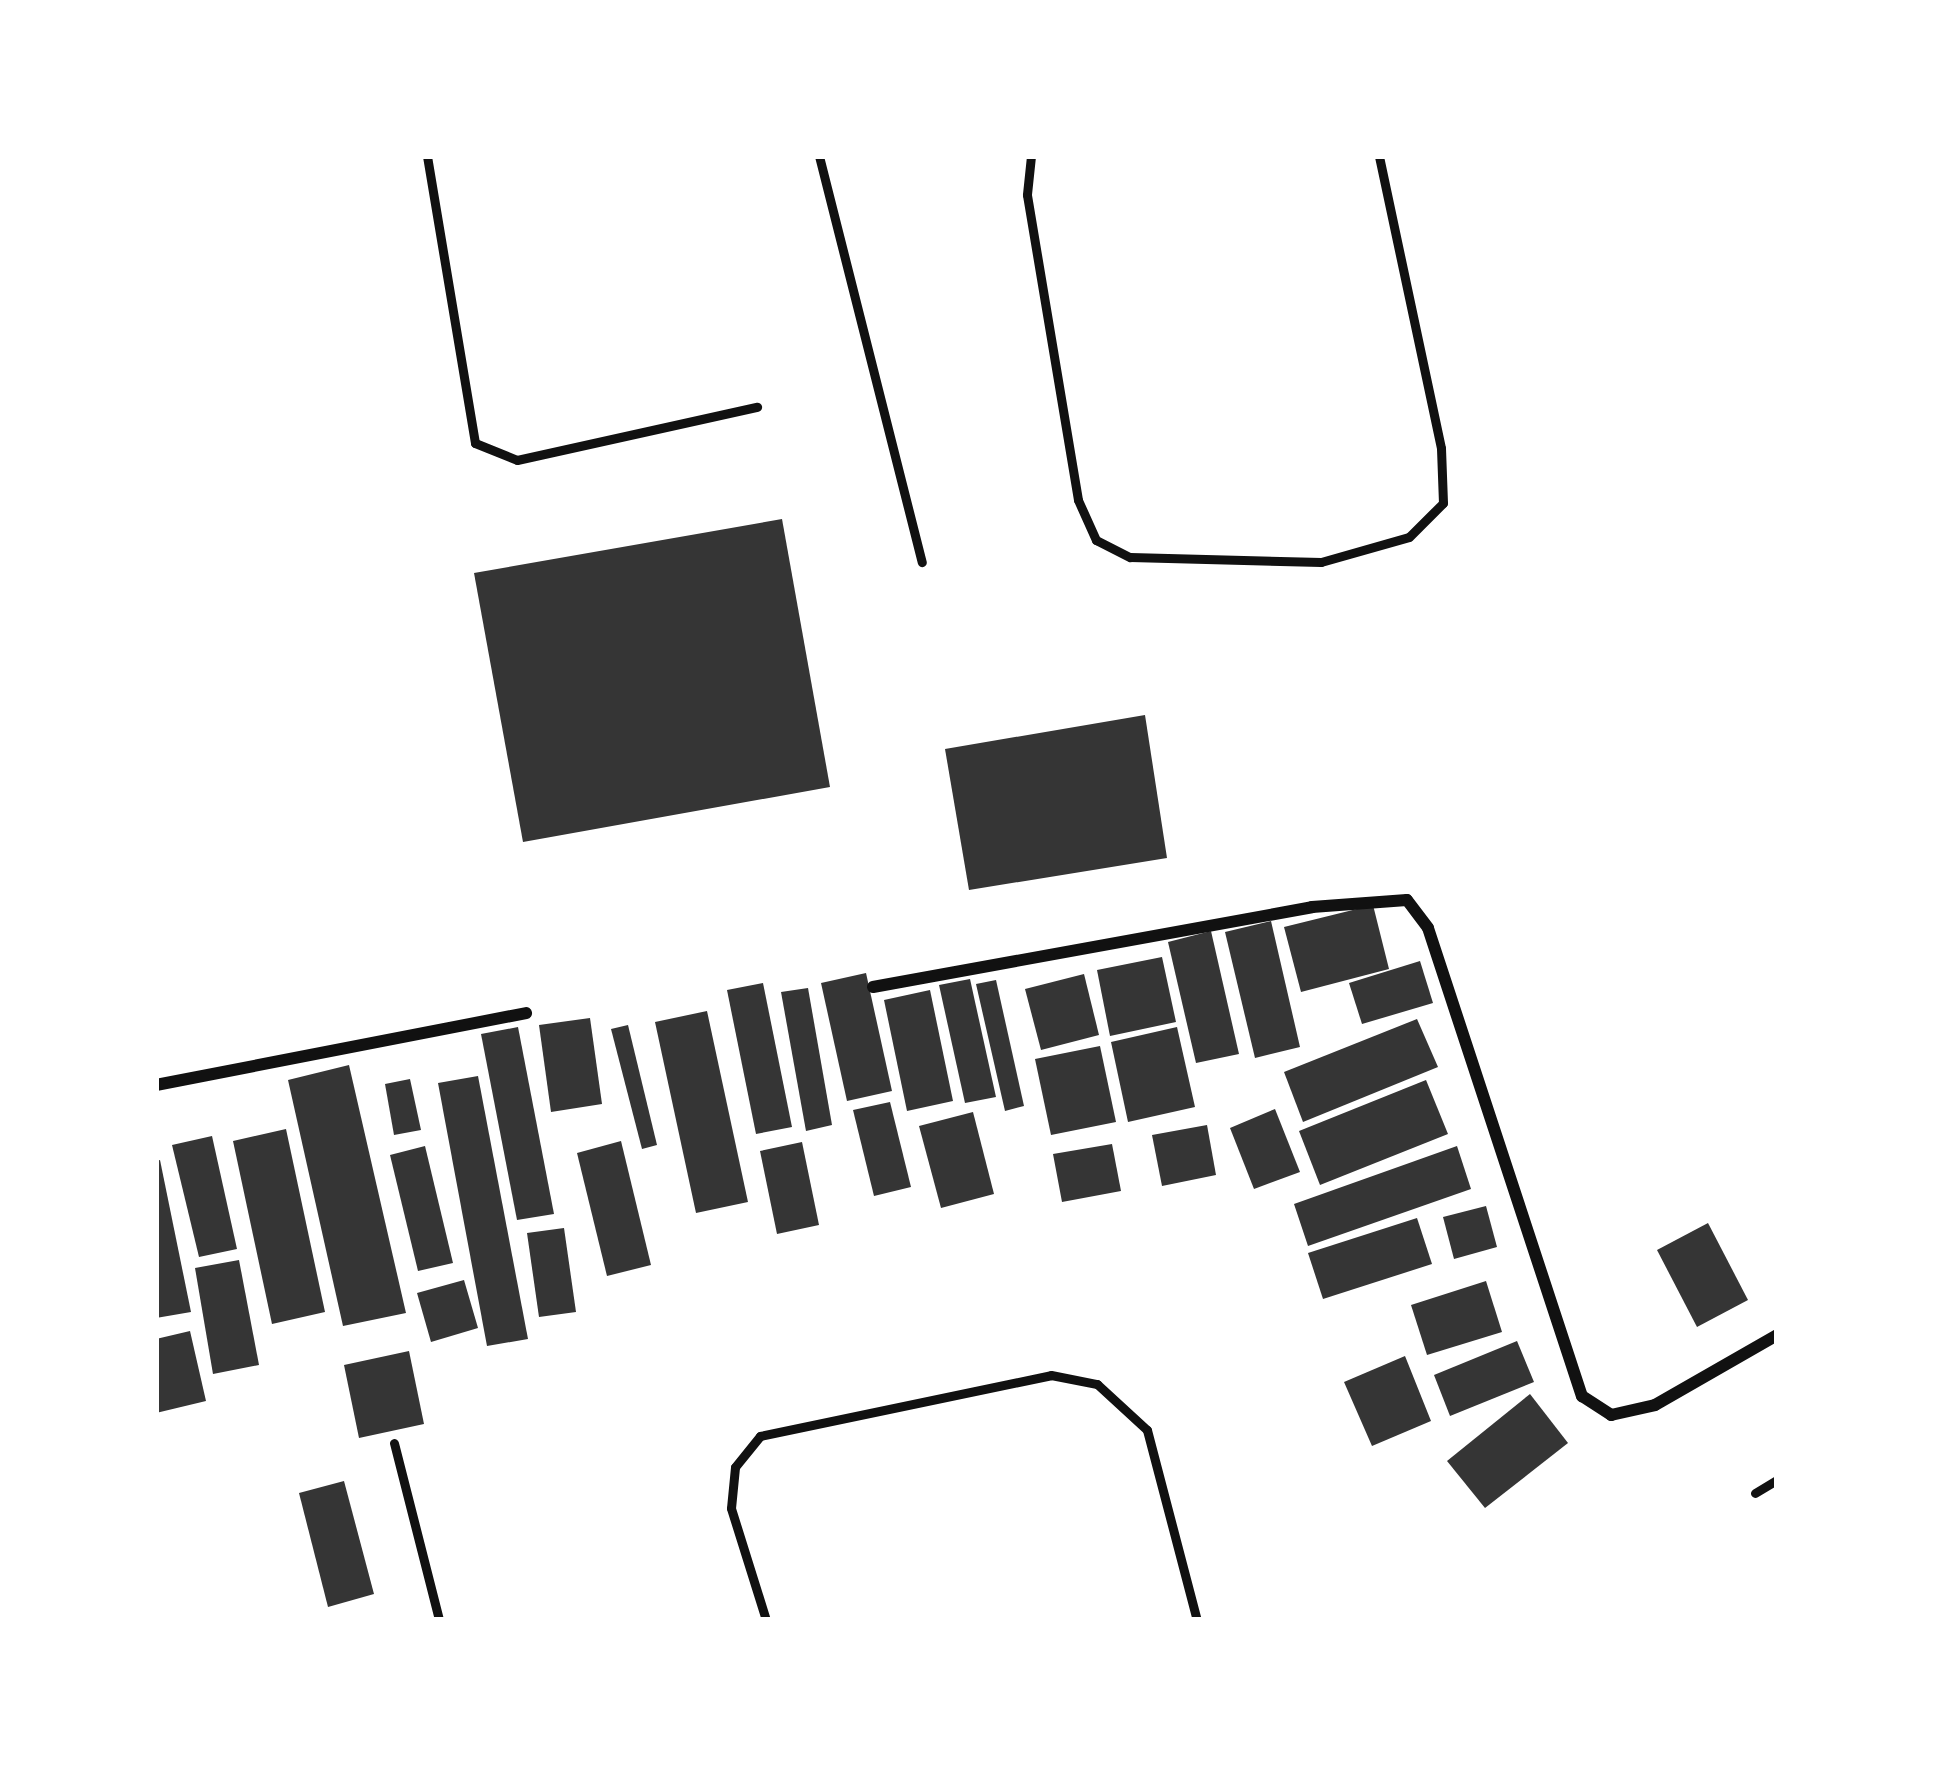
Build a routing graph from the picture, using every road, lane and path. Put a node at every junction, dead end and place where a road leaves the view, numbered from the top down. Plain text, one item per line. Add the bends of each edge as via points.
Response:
1 (427, 156) edge
2 (820, 156) edge
3 (1030, 156) edge
4 (1379, 156) edge
5 (757, 407) dead end
6 (922, 562) dead end
7 (874, 987) dead end
8 (526, 1013) dead end
9 (156, 1084) edge
10 (1777, 1335) edge
11 (394, 1443) dead end
12 (1777, 1480) edge
13 (1755, 1493) dead end
14 (439, 1620) edge
15 (766, 1620) edge
16 (1197, 1620) edge

1 - 5 lane via 476,443 517,460
2 - 6 lane
3 - 4 lane via 1027,195 1078,500 1096,540 1130,557 1322,562 1409,536 1443,503 1441,448
7 - 10 street via 1312,908 1407,900 1428,928 1582,1396 1611,1414 1654,1405
8 - 9 street
11 - 14 lane
12 - 13 lane
15 - 16 lane via 731,1508 735,1467 760,1436 1068,1375 1120,1399 1147,1430

